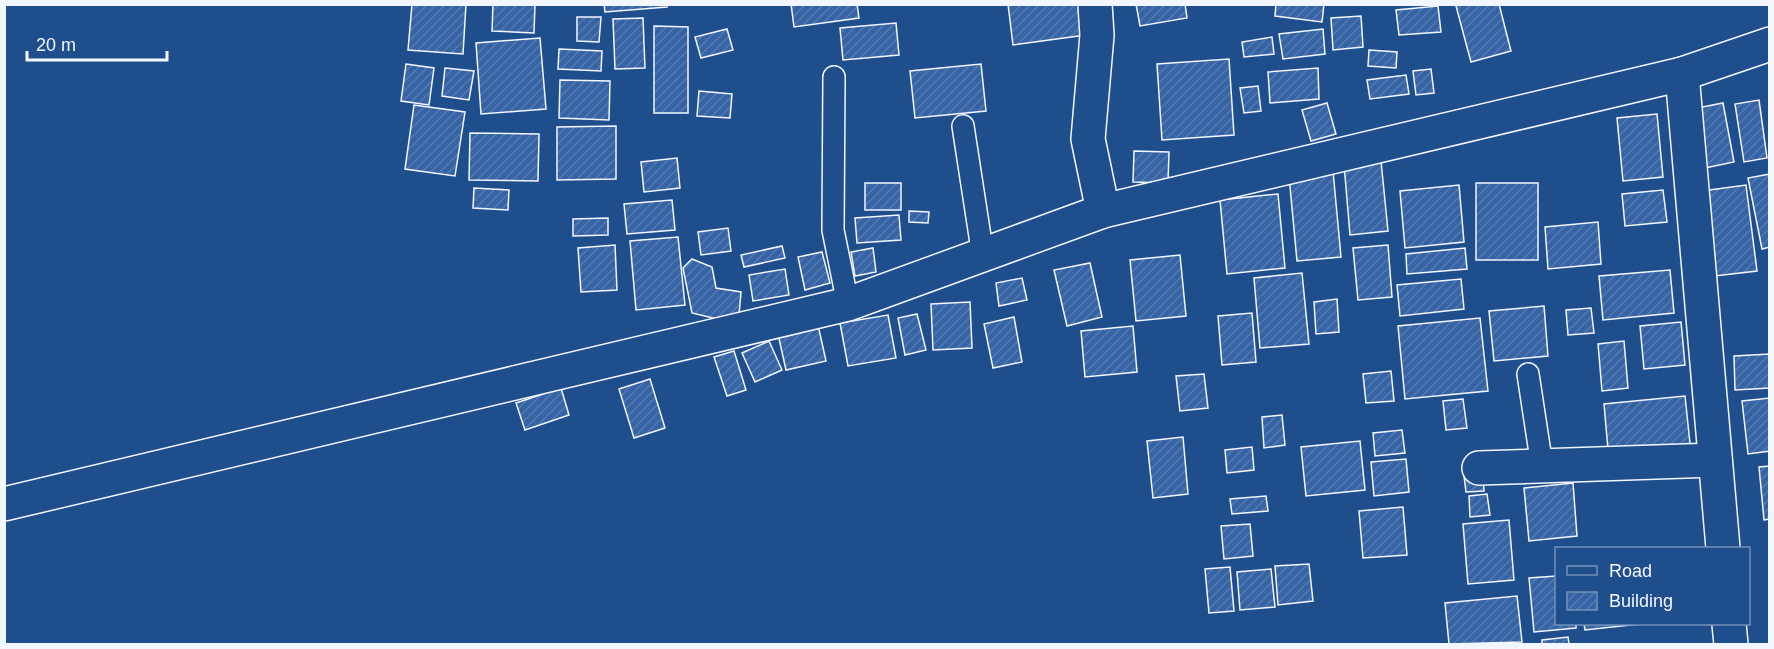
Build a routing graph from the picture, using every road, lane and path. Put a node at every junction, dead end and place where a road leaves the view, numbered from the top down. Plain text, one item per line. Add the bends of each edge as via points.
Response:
1 (1095, 4) edge
2 (1770, 44) edge
3 (1682, 74) junction
4 (834, 77) dead end
5 (963, 126) dead end
6 (1104, 211) junction
7 (983, 256) junction
8 (848, 304) junction
9 (1528, 374) dead end
10 (1715, 460) junction
11 (1542, 466) junction
12 (1479, 468) dead end
13 (4, 504) edge
14 (1723, 547) edge
15 (1729, 625) edge
16 (1731, 645) edge

1 - 6 street via 1097,35 1088,139
2 - 3 street
3 - 6 street
3 - 10 street
4 - 8 lane via 833,230
5 - 7 lane
6 - 7 street
7 - 8 street
8 - 13 street
9 - 11 lane
10 - 11 street
10 - 14 street
11 - 12 street
15 - 16 street

